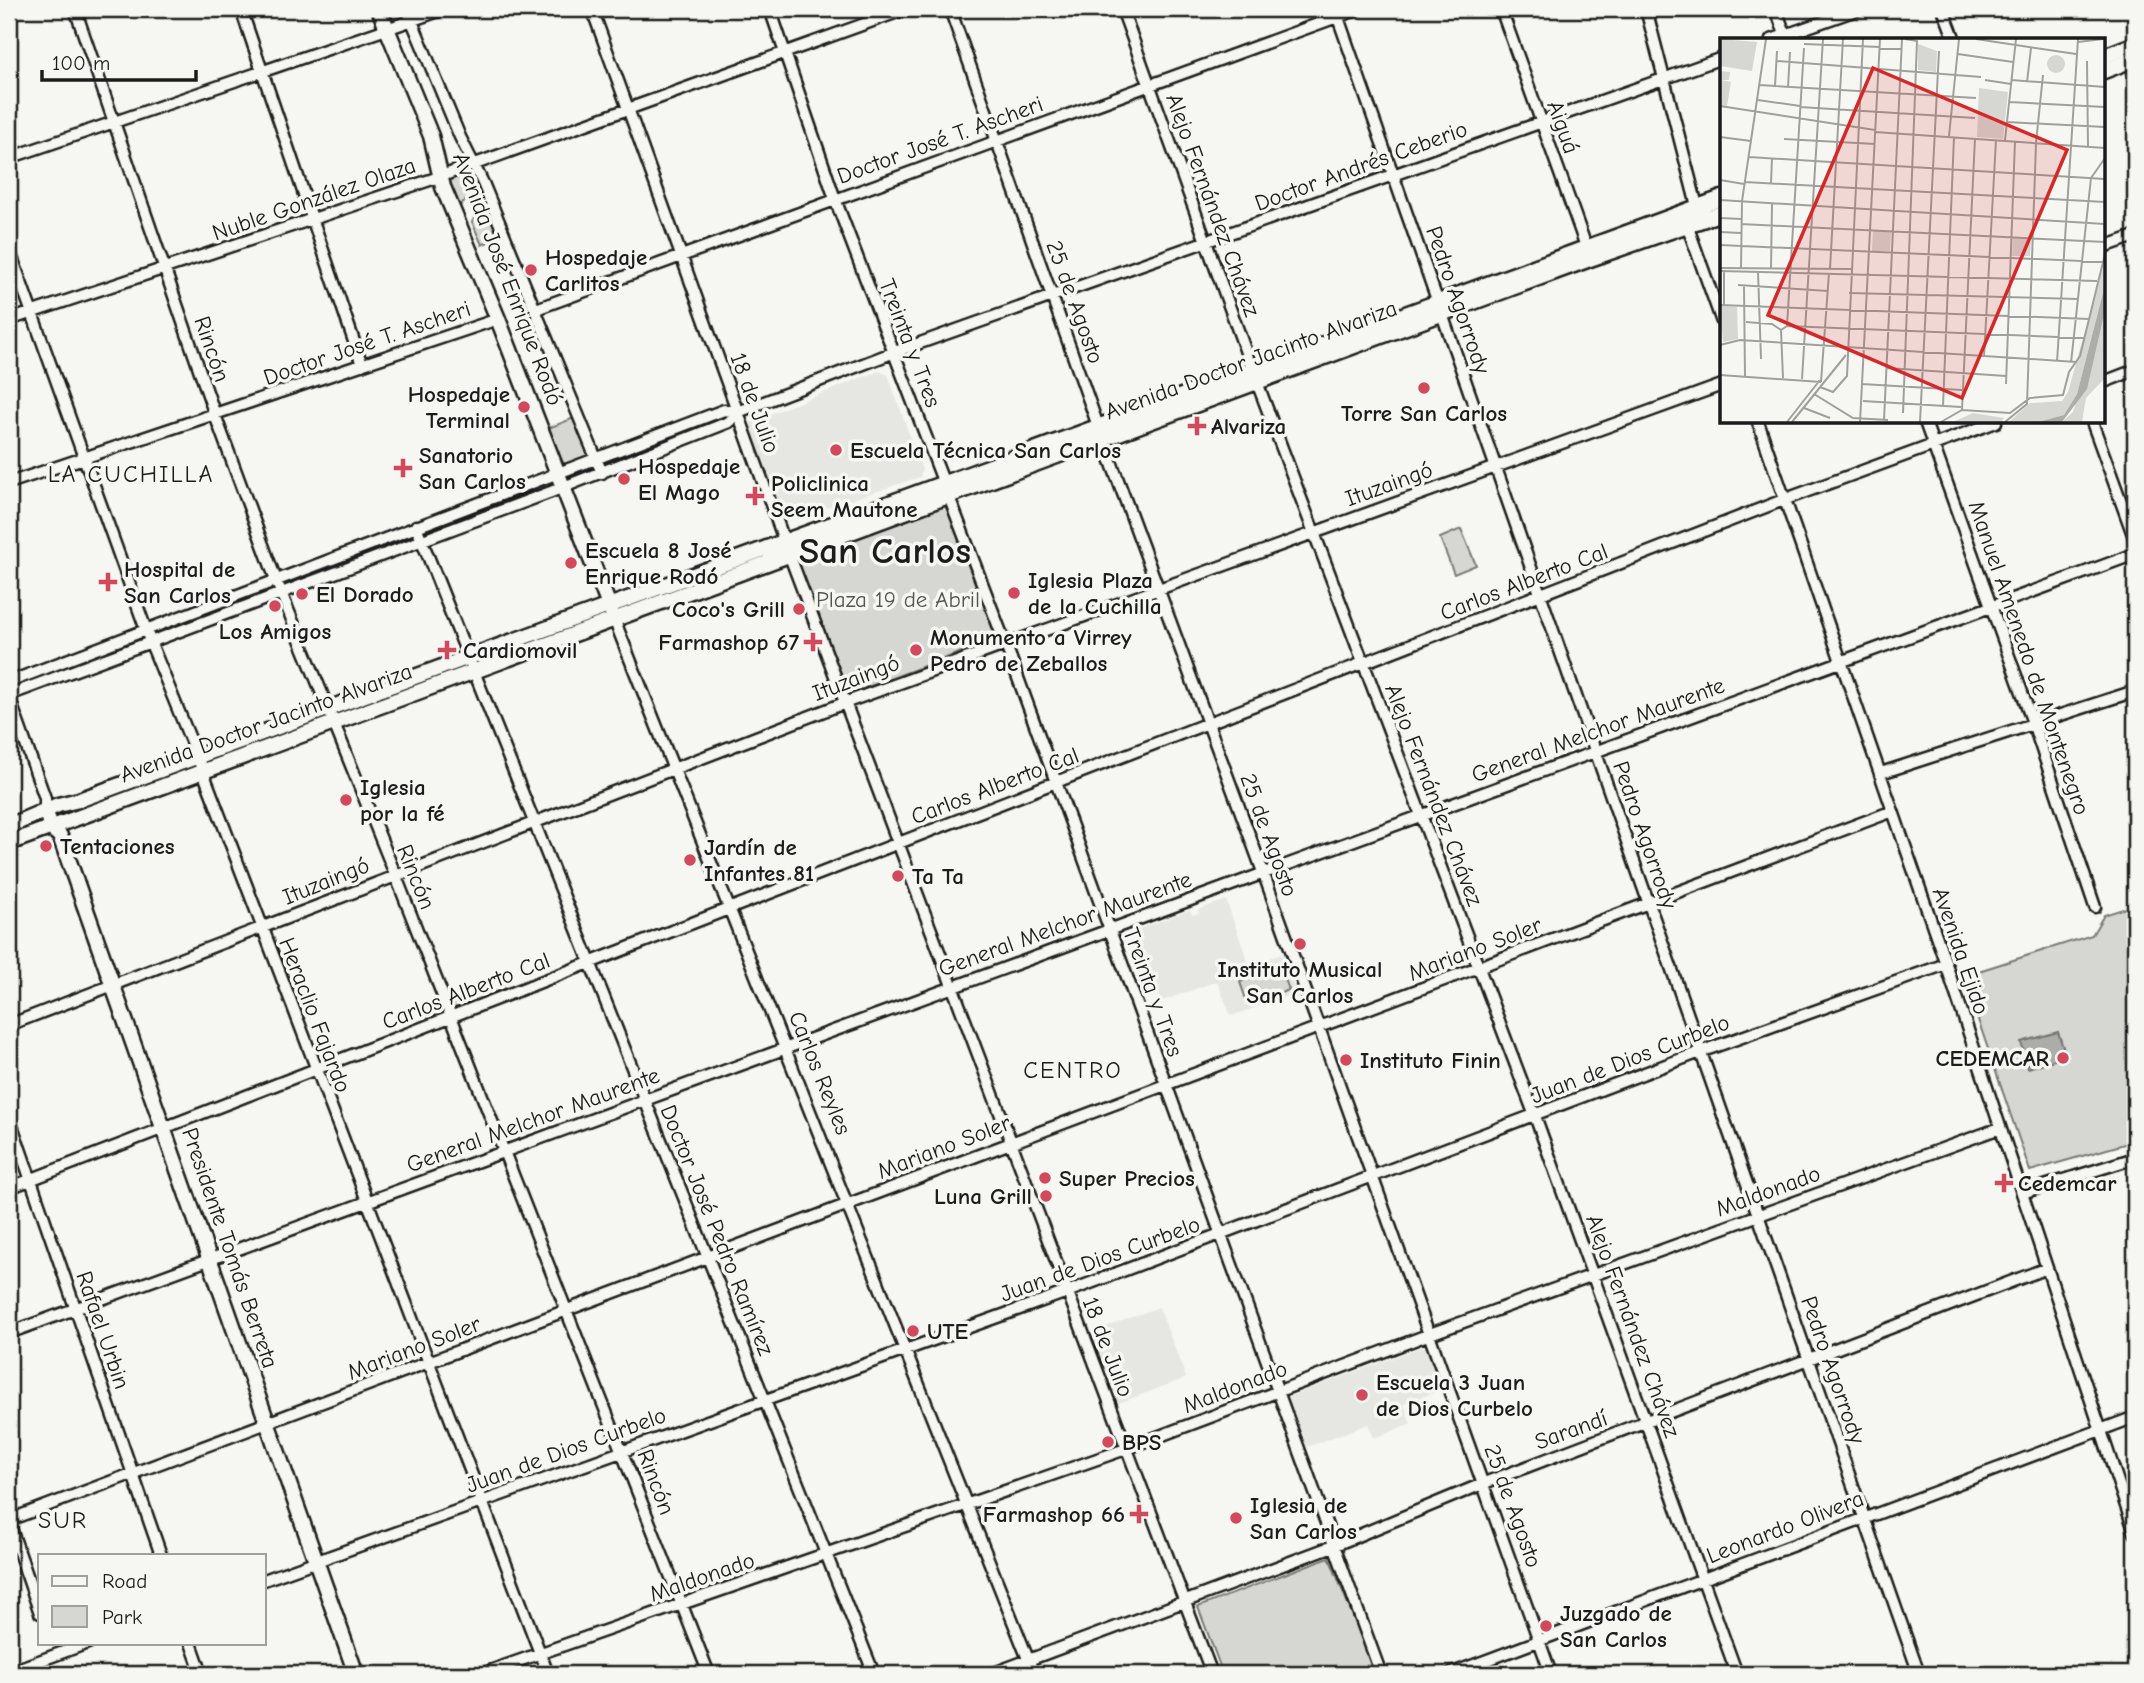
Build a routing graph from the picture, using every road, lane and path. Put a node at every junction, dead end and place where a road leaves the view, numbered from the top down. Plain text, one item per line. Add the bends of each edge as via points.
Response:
1 (75, 9) edge
2 (241, 9) edge
3 (379, 9) edge
4 (407, 9) edge
5 (445, 9) edge
6 (592, 9) edge
7 (770, 9) edge
8 (906, 9) edge
9 (950, 9) edge
10 (1122, 9) edge
11 (1359, 9) edge
12 (1501, 9) edge
13 (1646, 9) edge
14 (1776, 9) edge
15 (1859, 9) edge
16 (1944, 9) edge
17 (1336, 12) edge
18 (412, 21) junction
19 (388, 29) junction
20 (1786, 38) edge
21 (1954, 38) edge
22 (2135, 44) edge
23 (785, 51) junction
24 (2106, 55) edge
25 (1720, 59) edge
26 (2135, 59) edge
27 (2106, 70) edge
28 (262, 74) junction
29 (1664, 80) junction
30 (1150, 85) junction
31 (628, 110) junction
32 (115, 123) junction
33 (1541, 123) junction
34 (996, 140) junction
35 (9, 158) edge
36 (475, 164) junction
37 (1394, 174) junction
38 (439, 177) junction
39 (835, 199) junction
40 (1720, 199) edge
41 (1697, 206) junction
42 (1720, 213) edge
43 (1685, 218) junction
44 (313, 220) junction
45 (2135, 236) edge
46 (1206, 242) junction
47 (2106, 246) edge
48 (9, 249) edge
49 (1588, 252) junction
50 (680, 256) junction
51 (164, 269) junction
52 (1052, 295) junction
53 (1440, 307) junction
54 (536, 309) junction
55 (29, 313) junction
56 (1720, 316) edge
57 (498, 319) junction
58 (9, 320) edge
59 (892, 353) junction
60 (362, 365) junction
61 (2135, 370) edge
62 (1255, 376) junction
63 (2106, 381) edge
64 (1720, 386) edge
65 (737, 412) junction
66 (215, 415) junction
67 (1759, 424) edge
68 (1926, 424) edge
69 (1991, 424) edge
70 (2093, 424) edge
71 (1101, 433) junction
72 (1934, 445) junction
73 (83, 458) junction
74 (596, 458) junction
75 (1496, 466) junction
76 (557, 472) junction
77 (602, 473) junction
78 (9, 483) edge
79 (563, 488) junction
80 (947, 488) junction
81 (1786, 499) junction
82 (416, 526) junction
83 (1313, 531) junction
84 (422, 540) junction
85 (2135, 540) edge
86 (786, 547) junction
87 (2135, 554) edge
88 (276, 580) junction
89 (1158, 589) junction
90 (281, 593) junction
91 (1541, 596) junction
92 (608, 604) junction
93 (1992, 606) junction
94 (614, 619) junction
95 (145, 628) junction
96 (150, 641) junction
97 (1005, 643) junction
98 (1841, 661) junction
99 (472, 664) junction
100 (1364, 664) junction
101 (9, 682) edge
102 (2135, 691) edge
103 (9, 696) edge
104 (847, 702) junction
105 (326, 708) junction
106 (332, 723) junction
107 (2033, 723) junction
108 (1209, 724) junction
109 (1595, 751) junction
110 (197, 756) junction
111 (675, 769) junction
112 (203, 771) junction
113 (1881, 773) junction
114 (1056, 783) junction
115 (49, 804) junction
116 (1893, 811) junction
117 (1421, 814) junction
118 (534, 821) junction
119 (9, 826) edge
120 (59, 829) junction
121 (9, 843) edge
122 (900, 844) junction
123 (1263, 872) junction
124 (395, 874) junction
125 (1649, 904) junction
126 (2095, 907) dead end
127 (731, 909) junction
128 (261, 927) junction
129 (1109, 929) junction
130 (590, 963) junction
131 (1946, 964) junction
132 (1479, 968) junction
133 (112, 984) junction
134 (954, 986) junction
135 (450, 1017) junction
136 (9, 1025) edge
137 (1318, 1028) junction
138 (786, 1048) junction
139 (1700, 1052) junction
140 (317, 1071) junction
141 (1166, 1085) junction
142 (644, 1099) junction
143 (1535, 1116) junction
144 (9, 1117) edge
145 (2000, 1128) junction
146 (164, 1129) junction
147 (1013, 1142) junction
148 (504, 1151) junction
149 (2135, 1158) edge
150 (1374, 1178) junction
151 (31, 1180) junction
152 (9, 1188) edge
153 (2022, 1193) junction
154 (366, 1201) junction
155 (848, 1204) junction
156 (1758, 1214) junction
157 (1222, 1235) junction
158 (210, 1258) junction
159 (707, 1258) junction
160 (2047, 1268) junction
161 (1593, 1275) junction
162 (1067, 1292) junction
163 (75, 1308) junction
164 (566, 1311) junction
165 (9, 1333) edge
166 (1430, 1334) junction
167 (905, 1349) junction
168 (1809, 1360) junction
169 (428, 1363) junction
170 (1278, 1392) junction
171 (763, 1400) junction
172 (2135, 1417) edge
173 (1648, 1423) junction
174 (268, 1424) junction
175 (2100, 1428) junction
176 (1125, 1448) junction
177 (622, 1450) junction
178 (133, 1474) junction
179 (1484, 1484) junction
180 (481, 1502) junction
181 (967, 1505) junction
182 (1864, 1517) junction
183 (9, 1522) edge
184 (2135, 1533) edge
185 (1333, 1546) junction
186 (161, 1554) edge
187 (826, 1554) junction
188 (316, 1562) junction
189 (1704, 1578) junction
190 (266, 1579) edge
191 (1184, 1603) junction
192 (682, 1604) junction
193 (38, 1607) edge
194 (1540, 1641) junction
195 (51, 1644) edge
196 (85, 1644) edge
197 (191, 1644) edge
198 (540, 1653) junction
199 (55, 1655) junction
200 (1029, 1661) junction
201 (9, 1672) edge
202 (202, 1674) edge
203 (356, 1674) edge
204 (481, 1674) edge
205 (548, 1674) edge
206 (709, 1674) edge
207 (874, 1674) edge
208 (991, 1674) edge
209 (1034, 1674) edge
210 (1212, 1674) edge
211 (1381, 1674) edge
212 (1450, 1674) edge
213 (1551, 1674) edge
214 (1737, 1674) edge
215 (1919, 1674) edge

1 - 32 street, Rincón
2 - 28 street
3 - 19 main road, Avenida José Enrique Rodó
4 - 18 street, Avenida José Enrique Rodó
5 - 18 street
6 - 31 street, 18 de Julio
7 - 23 street, Treinta y Tres
8 - 23 street, Nuble González Olaza
9 - 34 street, 25 de Agosto
10 - 30 street, Alejo Fernández Chávez
11 - 17 street, Doctor José T. Ascheri
12 - 33 street, Aiguá
13 - 29 street
14 - 20 street
15 - 20 street
16 - 21 street
17 - 30 street, Doctor José T. Ascheri
17 - 37 street, Pedro Agorrody
18 - 19 street
18 - 36 street, Avenida José Enrique Rodó
19 - 28 street
19 - 38 main road, Avenida José Enrique Rodó via 431,136
22 - 24 main road
23 - 31 street, Nuble González Olaza
23 - 39 street, Treinta y Tres
25 - 29 street, Doctor Andrés Ceberio
26 - 27 main road
28 - 32 street
28 - 44 street
29 - 33 street, Doctor Andrés Ceberio
29 - 41 street
30 - 34 street, Doctor José T. Ascheri
30 - 46 street, Alejo Fernández Chávez
31 - 36 street, Nuble González Olaza
31 - 50 street, 18 de Julio
32 - 35 street
32 - 51 street, Rincón
33 - 37 street, Doctor Andrés Ceberio
33 - 49 street, Aiguá
34 - 39 street, Doctor José T. Ascheri
34 - 52 street, 25 de Agosto
36 - 38 street, Nuble González Olaza
36 - 54 street, Avenida José Enrique Rodó
37 - 46 street, Doctor Andrés Ceberio
37 - 53 street, Pedro Agorrody
38 - 44 street, Nuble González Olaza
38 - 57 main road, Avenida José Enrique Rodó
39 - 50 street, Doctor José T. Ascheri
39 - 59 street, Treinta y Tres
40 - 41 main road, Avenida Doctor Jacinto Alvariza
41 - 43 main road, Avenida Doctor Jacinto Alvariza
42 - 43 main road, Avenida Doctor Jacinto Alvariza
43 - 49 main road, Avenida Doctor Jacinto Alvariza
43 - 56 street
44 - 51 street, Nuble González Olaza
44 - 60 street
45 - 47 street
46 - 52 street, Doctor Andrés Ceberio
46 - 62 street, Alejo Fernández Chávez
48 - 55 street, Heraclio Fajardo
49 - 53 main road, Avenida Doctor Jacinto Alvariza
50 - 54 street, Doctor José T. Ascheri
50 - 65 street, 18 de Julio
51 - 55 street, Nuble González Olaza
51 - 66 street, Rincón
52 - 59 street, Doctor Andrés Ceberio
52 - 71 street, 25 de Agosto
53 - 62 main road, Avenida Doctor Jacinto Alvariza
53 - 75 street, Pedro Agorrody
54 - 74 street, Avenida José Enrique Rodó
55 - 58 street, Nuble González Olaza
55 - 73 street, Heraclio Fajardo
57 - 60 street, Doctor José T. Ascheri
57 - 76 main road, Avenida José Enrique Rodó
59 - 65 street, Doctor Andrés Ceberio
59 - 80 street, Treinta y Tres
60 - 66 street, Doctor José T. Ascheri
61 - 63 street
62 - 71 main road, Avenida Doctor Jacinto Alvariza
62 - 83 street, Alejo Fernández Chávez
64 - 75 street, Ituzaingó
65 - 74 street, Doctor Andrés Ceberio via 724,410
65 - 77 street, Doctor Andrés Ceberio via 729,422
65 - 86 street, 18 de Julio
66 - 73 street, Doctor José T. Ascheri
66 - 88 street, Rincón
67 - 81 street, Avenida Ejido
68 - 72 street, Manuel Amenedo de Montenegro
69 - 72 street, Carlos Alberto Cal
70 - 85 street
71 - 80 main road, Avenida Doctor Jacinto Alvariza
71 - 89 street, 25 de Agosto
72 - 81 street, Carlos Alberto Cal
72 - 93 street, Manuel Amenedo de Montenegro
73 - 78 street, Doctor José T. Ascheri
73 - 95 street, Heraclio Fajardo
74 - 76 street, Doctor Andrés Ceberio
74 - 77 street, Avenida José Enrique Rodó
75 - 83 street, Ituzaingó
75 - 91 street, Pedro Agorrody
76 - 79 main road, Avenida José Enrique Rodó
76 - 82 street, Doctor Andrés Ceberio
77 - 79 street, Doctor Andrés Ceberio
79 - 84 street, Doctor Andrés Ceberio
79 - 92 main road, Carlos Reyles
80 - 86 main road, Avenida Doctor Jacinto Alvariza
80 - 97 street, Treinta y Tres
81 - 91 street, Carlos Alberto Cal
81 - 98 street, Avenida Ejido
82 - 84 street, Doctor José Pedro Ramírez
82 - 88 street, Doctor Andrés Ceberio
83 - 89 street, Ituzaingó
83 - 100 street, Alejo Fernández Chávez
84 - 90 street, Doctor Andrés Ceberio
84 - 99 street, Doctor José Pedro Ramírez
86 - 92 main road, Avenida Doctor Jacinto Alvariza
86 - 94 main road, Avenida Doctor Jacinto Alvariza
86 - 104 street, 18 de Julio
87 - 93 street, General Melchor Maurente
88 - 90 street, Rincón
88 - 95 street, Doctor Andrés Ceberio
89 - 97 street, Ituzaingó
89 - 108 street, 25 de Agosto
90 - 96 street, Doctor Andrés Ceberio
90 - 105 street, Rincón
91 - 100 street, Carlos Alberto Cal
91 - 109 street, Pedro Agorrody
92 - 94 main road, Carlos Reyles
92 - 99 main road, Avenida Doctor Jacinto Alvariza
93 - 98 street, General Melchor Maurente
93 - 107 street, Manuel Amenedo de Montenegro
94 - 99 main road, Avenida Doctor Jacinto Alvariza
94 - 111 street, Carlos Reyles
95 - 96 street, Heraclio Fajardo
95 - 101 street, Doctor Andrés Ceberio
96 - 103 street, Doctor Andrés Ceberio
96 - 110 street, Heraclio Fajardo
97 - 104 street, Ituzaingó
97 - 114 street, Treinta y Tres
98 - 109 street, General Melchor Maurente
98 - 113 street, Avenida Ejido
99 - 105 main road, Avenida Doctor Jacinto Alvariza
99 - 106 main road, Avenida Doctor Jacinto Alvariza
99 - 118 street, Doctor José Pedro Ramírez
100 - 108 street, Carlos Alberto Cal
100 - 117 street, Alejo Fernández Chávez
102 - 107 street
103 - 115 street, Presidente Tomás Berreta
104 - 111 street, Ituzaingó
104 - 122 street, 18 de Julio
105 - 106 street, Rincón
105 - 110 main road, Avenida Doctor Jacinto Alvariza
106 - 112 main road, Avenida Doctor Jacinto Alvariza
106 - 124 street, Rincón
107 - 113 street
107 - 126 street, Manuel Amenedo de Montenegro
108 - 114 street, Carlos Alberto Cal
108 - 123 street, 25 de Agosto
109 - 117 street, General Melchor Maurente
109 - 125 street, Pedro Agorrody
110 - 112 street, Heraclio Fajardo
110 - 115 main road, Avenida Doctor Jacinto Alvariza via 79,800
111 - 118 street, Ituzaingó
111 - 127 street, Carlos Reyles
112 - 120 main road, Avenida Doctor Jacinto Alvariza
112 - 128 street, Heraclio Fajardo
113 - 116 street, Avenida Ejido
114 - 122 street, Carlos Alberto Cal
114 - 129 street, Treinta y Tres
115 - 119 main road, Avenida Doctor Jacinto Alvariza
115 - 120 main road, Presidente Tomás Berreta
116 - 125 street, Mariano Soler
116 - 131 street, Avenida Ejido
117 - 123 street, General Melchor Maurente
117 - 132 street, Alejo Fernández Chávez
118 - 124 street, Ituzaingó
118 - 130 street, Doctor José Pedro Ramírez
120 - 121 main road, Avenida Doctor Jacinto Alvariza
120 - 133 main road, Presidente Tomás Berreta
122 - 127 street, Carlos Alberto Cal
122 - 134 street, 18 de Julio
123 - 129 street, General Melchor Maurente
123 - 137 street, 25 de Agosto
124 - 128 street, Ituzaingó
124 - 135 street, Rincón
125 - 132 street, Mariano Soler
125 - 139 street, Pedro Agorrody
127 - 130 street, Carlos Alberto Cal
127 - 138 street, Carlos Reyles
128 - 133 street, Ituzaingó
128 - 140 street, Heraclio Fajardo
129 - 134 street, General Melchor Maurente
129 - 141 street, Treinta y Tres
130 - 135 street, Carlos Alberto Cal
130 - 142 street, Doctor José Pedro Ramírez
131 - 139 street, Juan de Dios Curbelo
131 - 145 street, Avenida Ejido
132 - 137 street, Mariano Soler
132 - 143 street, Alejo Fernández Chávez
133 - 136 street, Ituzaingó
133 - 146 main road, Presidente Tomás Berreta
134 - 138 street, General Melchor Maurente
134 - 147 street, 18 de Julio
135 - 140 street, Carlos Alberto Cal
135 - 148 street, Rincón
137 - 141 street, Mariano Soler
137 - 150 street, 25 de Agosto
138 - 142 street, General Melchor Maurente
138 - 155 street, Carlos Reyles
139 - 143 street, Juan de Dios Curbelo
139 - 156 street, Pedro Agorrody
140 - 146 street, Carlos Alberto Cal
140 - 154 street, Heraclio Fajardo
141 - 147 street, Mariano Soler
141 - 157 street, Treinta y Tres
142 - 148 street, General Melchor Maurente
142 - 159 street, Doctor José Pedro Ramírez
143 - 150 street, Juan de Dios Curbelo
143 - 161 street, Alejo Fernández Chávez
144 - 151 street, Rafael Urbin
145 - 153 street, Avenida Ejido
145 - 156 street, Maldonado
146 - 151 street, Carlos Alberto Cal
146 - 158 main road, Presidente Tomás Berreta
147 - 155 street, Mariano Soler
147 - 162 street, 18 de Julio
148 - 154 street, General Melchor Maurente
148 - 164 street, Rincón
149 - 153 street
150 - 157 street, Juan de Dios Curbelo
150 - 166 street, 25 de Agosto
151 - 152 street, Carlos Alberto Cal
151 - 163 street, Rafael Urbin
153 - 160 street, Avenida Ejido
154 - 158 street, General Melchor Maurente
154 - 169 street, Heraclio Fajardo
155 - 159 street, Mariano Soler
155 - 167 street, Carlos Reyles
156 - 161 street, Maldonado
156 - 168 street, Pedro Agorrody
157 - 162 street, Juan de Dios Curbelo
157 - 170 street, Treinta y Tres
158 - 163 street, General Melchor Maurente
158 - 174 main road, Presidente Tomás Berreta
159 - 164 street, Mariano Soler
159 - 171 street, Doctor José Pedro Ramírez
160 - 168 street, Sarandí
160 - 175 street, Avenida Ejido
161 - 166 street, Maldonado
161 - 173 street, Alejo Fernández Chávez
162 - 167 street, Juan de Dios Curbelo
162 - 176 street, 18 de Julio
163 - 165 street, General Melchor Maurente
163 - 178 street, Rafael Urbin
164 - 169 street, Mariano Soler
164 - 177 street, Rincón
166 - 170 street, Maldonado
166 - 179 street, 25 de Agosto
167 - 171 street, Juan de Dios Curbelo
167 - 181 street, Carlos Reyles
168 - 173 street, Sarandí
168 - 182 street, Pedro Agorrody
169 - 174 street, Mariano Soler
169 - 180 street, Heraclio Fajardo
170 - 176 street, Maldonado
170 - 185 street, Treinta y Tres
171 - 177 street, Juan de Dios Curbelo
171 - 187 street, Doctor José Pedro Ramírez
172 - 175 street, Leonardo Olivera
173 - 179 street, Sarandí
173 - 189 street, Alejo Fernández Chávez
174 - 178 street, Mariano Soler
174 - 188 main road, Presidente Tomás Berreta
175 - 182 street, Leonardo Olivera
175 - 184 street, Avenida Ejido
176 - 181 street, Maldonado
176 - 191 street, 18 de Julio
177 - 180 street, Juan de Dios Curbelo
177 - 192 street, Rincón
178 - 183 street, Mariano Soler
178 - 186 street, Rafael Urbin
179 - 185 street, Sarandí
179 - 194 street, 25 de Agosto
180 - 188 street, Juan de Dios Curbelo
180 - 198 street, Heraclio Fajardo
181 - 187 street, Maldonado
181 - 200 street, Carlos Reyles
182 - 189 street, Leonardo Olivera
182 - 215 street, Pedro Agorrody
183 - 193 street
185 - 191 street, Sarandí
185 - 211 street, Treinta y Tres
187 - 192 street, Maldonado
187 - 207 street, Doctor José Pedro Ramírez
188 - 190 street, Juan de Dios Curbelo
188 - 203 main road, Presidente Tomás Berreta
189 - 194 street, Leonardo Olivera
189 - 214 street, Alejo Fernández Chávez
191 - 200 street, Sarandí
191 - 210 street, 18 de Julio
192 - 198 street, Maldonado
192 - 206 street, Rincón
194 - 212 street, Leonardo Olivera
194 - 213 street, 25 de Agosto
195 - 199 street
196 - 199 street
197 - 202 street
198 - 204 street, Maldonado
198 - 205 street, Heraclio Fajardo
199 - 201 street
200 - 208 street, Sarandí
200 - 209 street, Carlos Reyles

